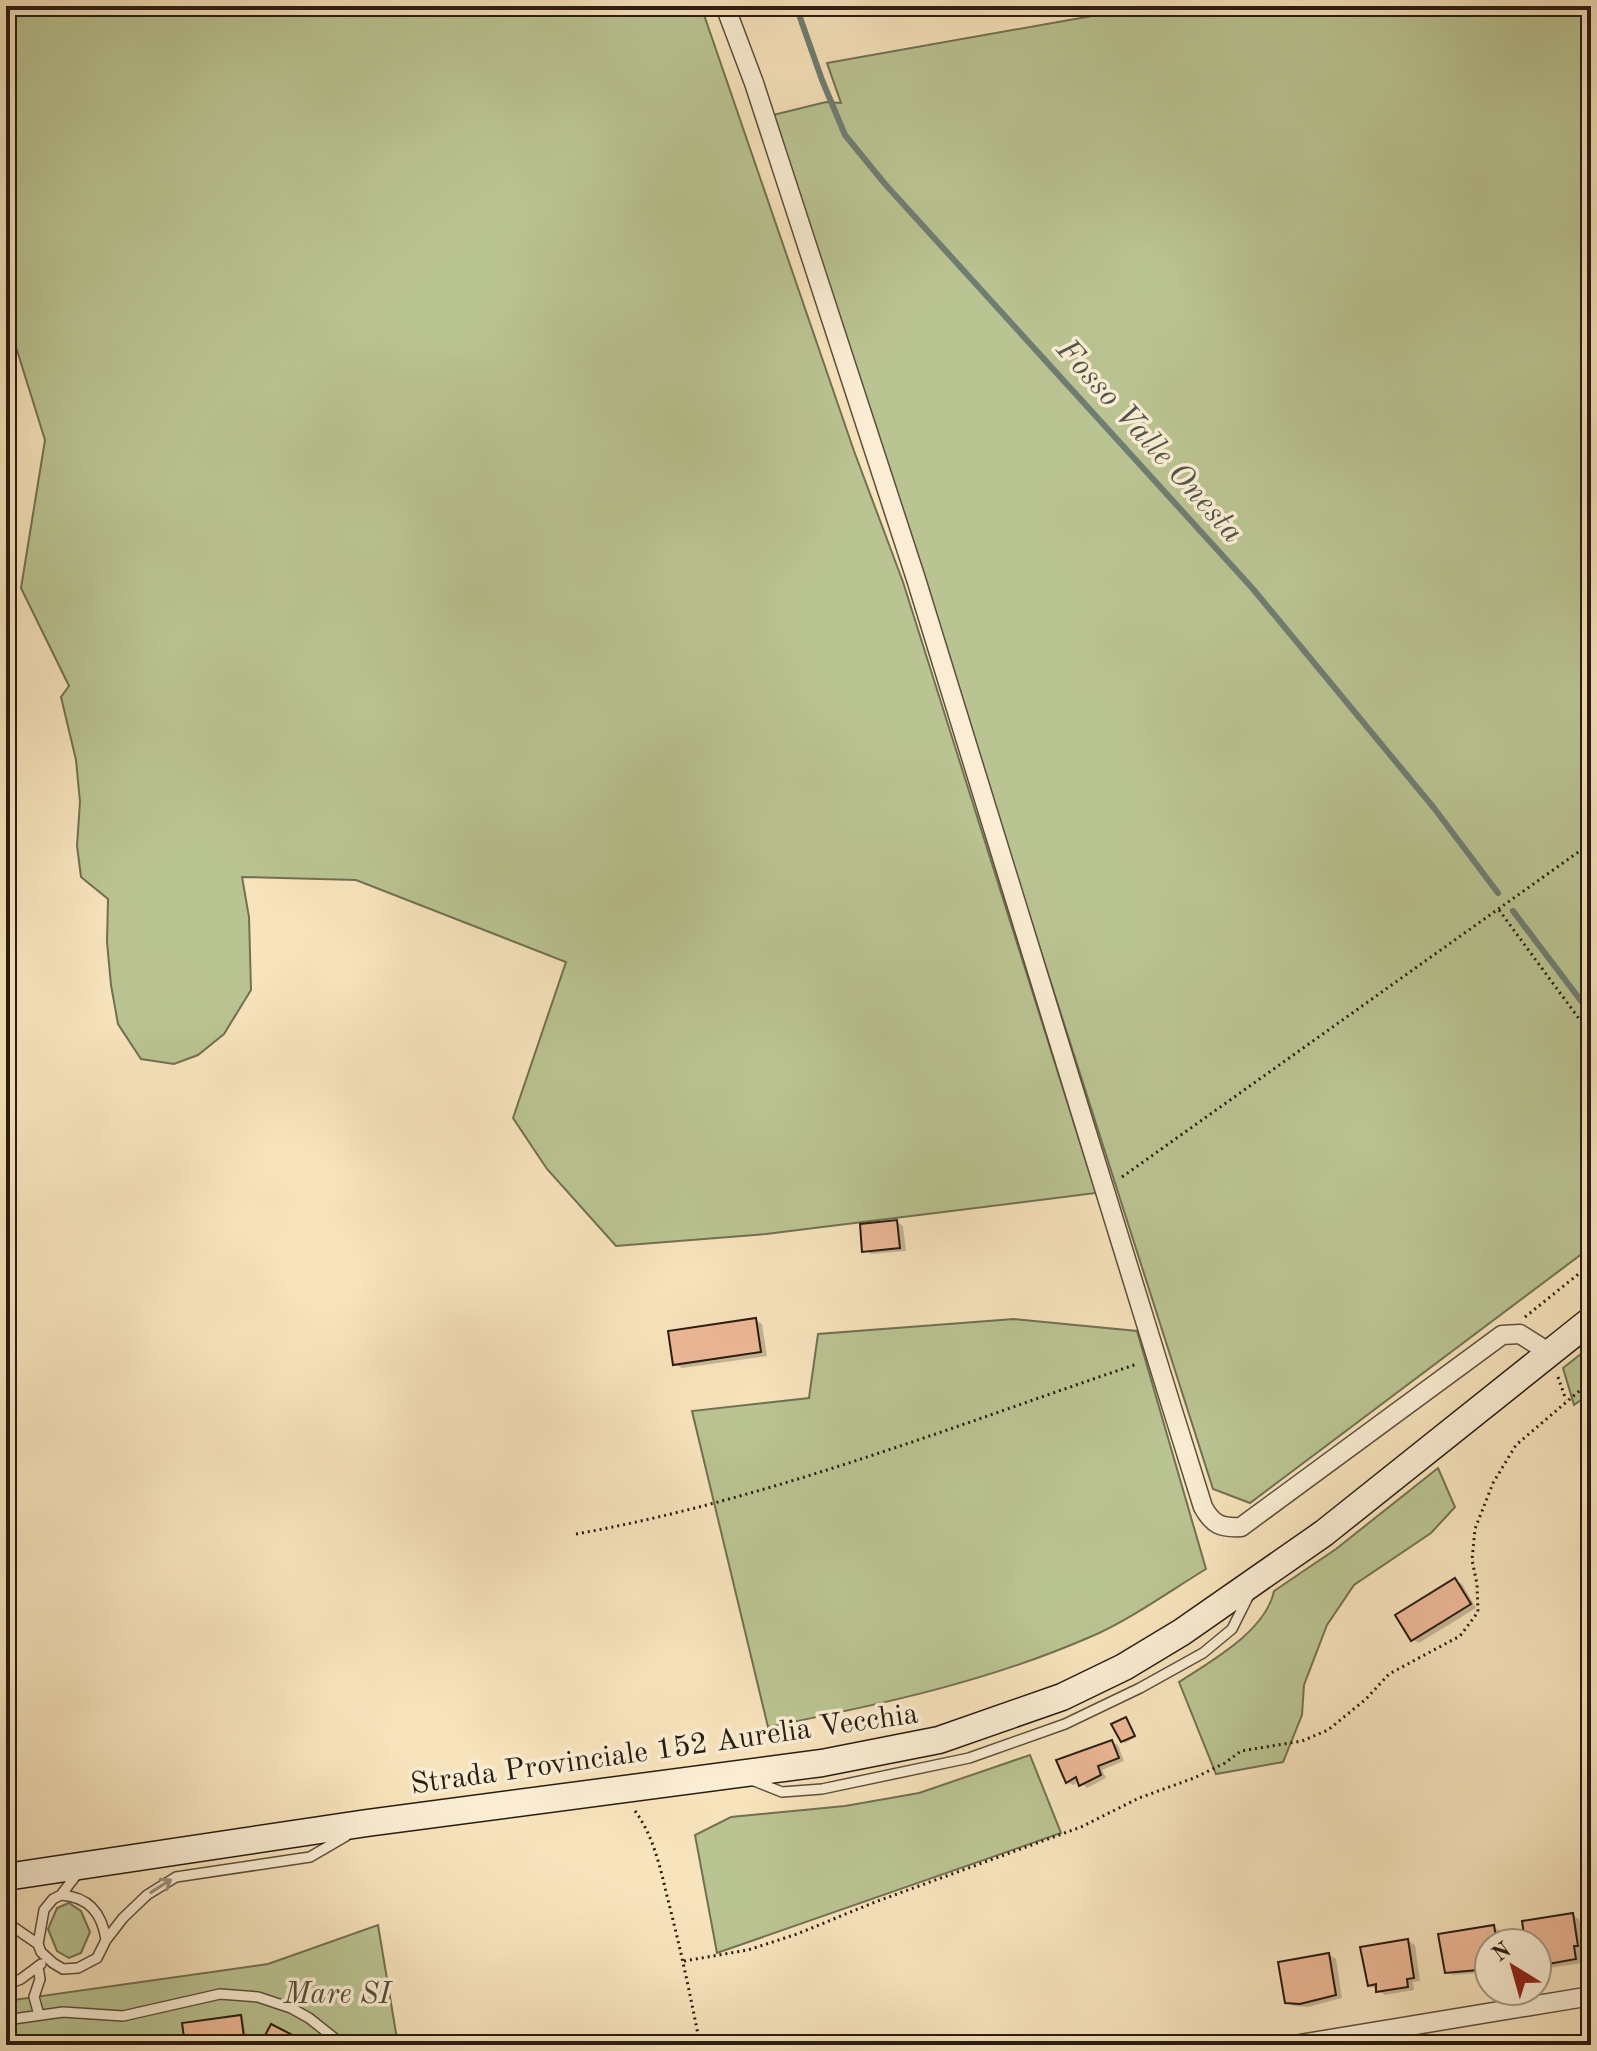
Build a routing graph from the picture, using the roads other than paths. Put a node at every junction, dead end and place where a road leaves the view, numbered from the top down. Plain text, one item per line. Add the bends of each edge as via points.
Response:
1 (725, 6) edge
2 (1591, 1320) edge
3 (1550, 1353) junction
4 (367, 1823) junction
5 (38, 1881) edge
6 (6, 1922) edge
7 (106, 1940) junction
8 (38, 1944) junction
9 (46, 1958) junction
10 (38, 1967) junction
11 (6, 1985) edge
12 (1591, 1996) edge
13 (39, 2015) junction
14 (6, 2020) edge
15 (343, 2045) edge
16 (1294, 2045) edge

1 - 3 street via 911,564 1210,1519 1221,1528 1241,1527 1502,1335 1520,1334
2 - 3 main road, Strada Provinciale 152 Aurelia Vecchia
3 - 4 main road, Strada Provinciale 152 Aurelia Vecchia via 1256,1581 1171,1639 1062,1697 939,1740 822,1763
4 - 5 main road, Strada Provinciale 152 Aurelia Vecchia via 89,1864
7 -> 4 lane via 147,1895 176,1877 310,1857
5 - 7 lane via 92,1905
5 - 8 lane via 53,1899 44,1910
6 - 8 lane
7 - 9 lane via 97,1958 78,1968 63,1969
8 - 9 lane
9 - 10 lane
10 - 11 lane
10 - 13 lane via 34,1997
12 - 16 street
13 - 14 lane
13 - 15 lane via 123,2016 220,1994 258,1997 300,2013

